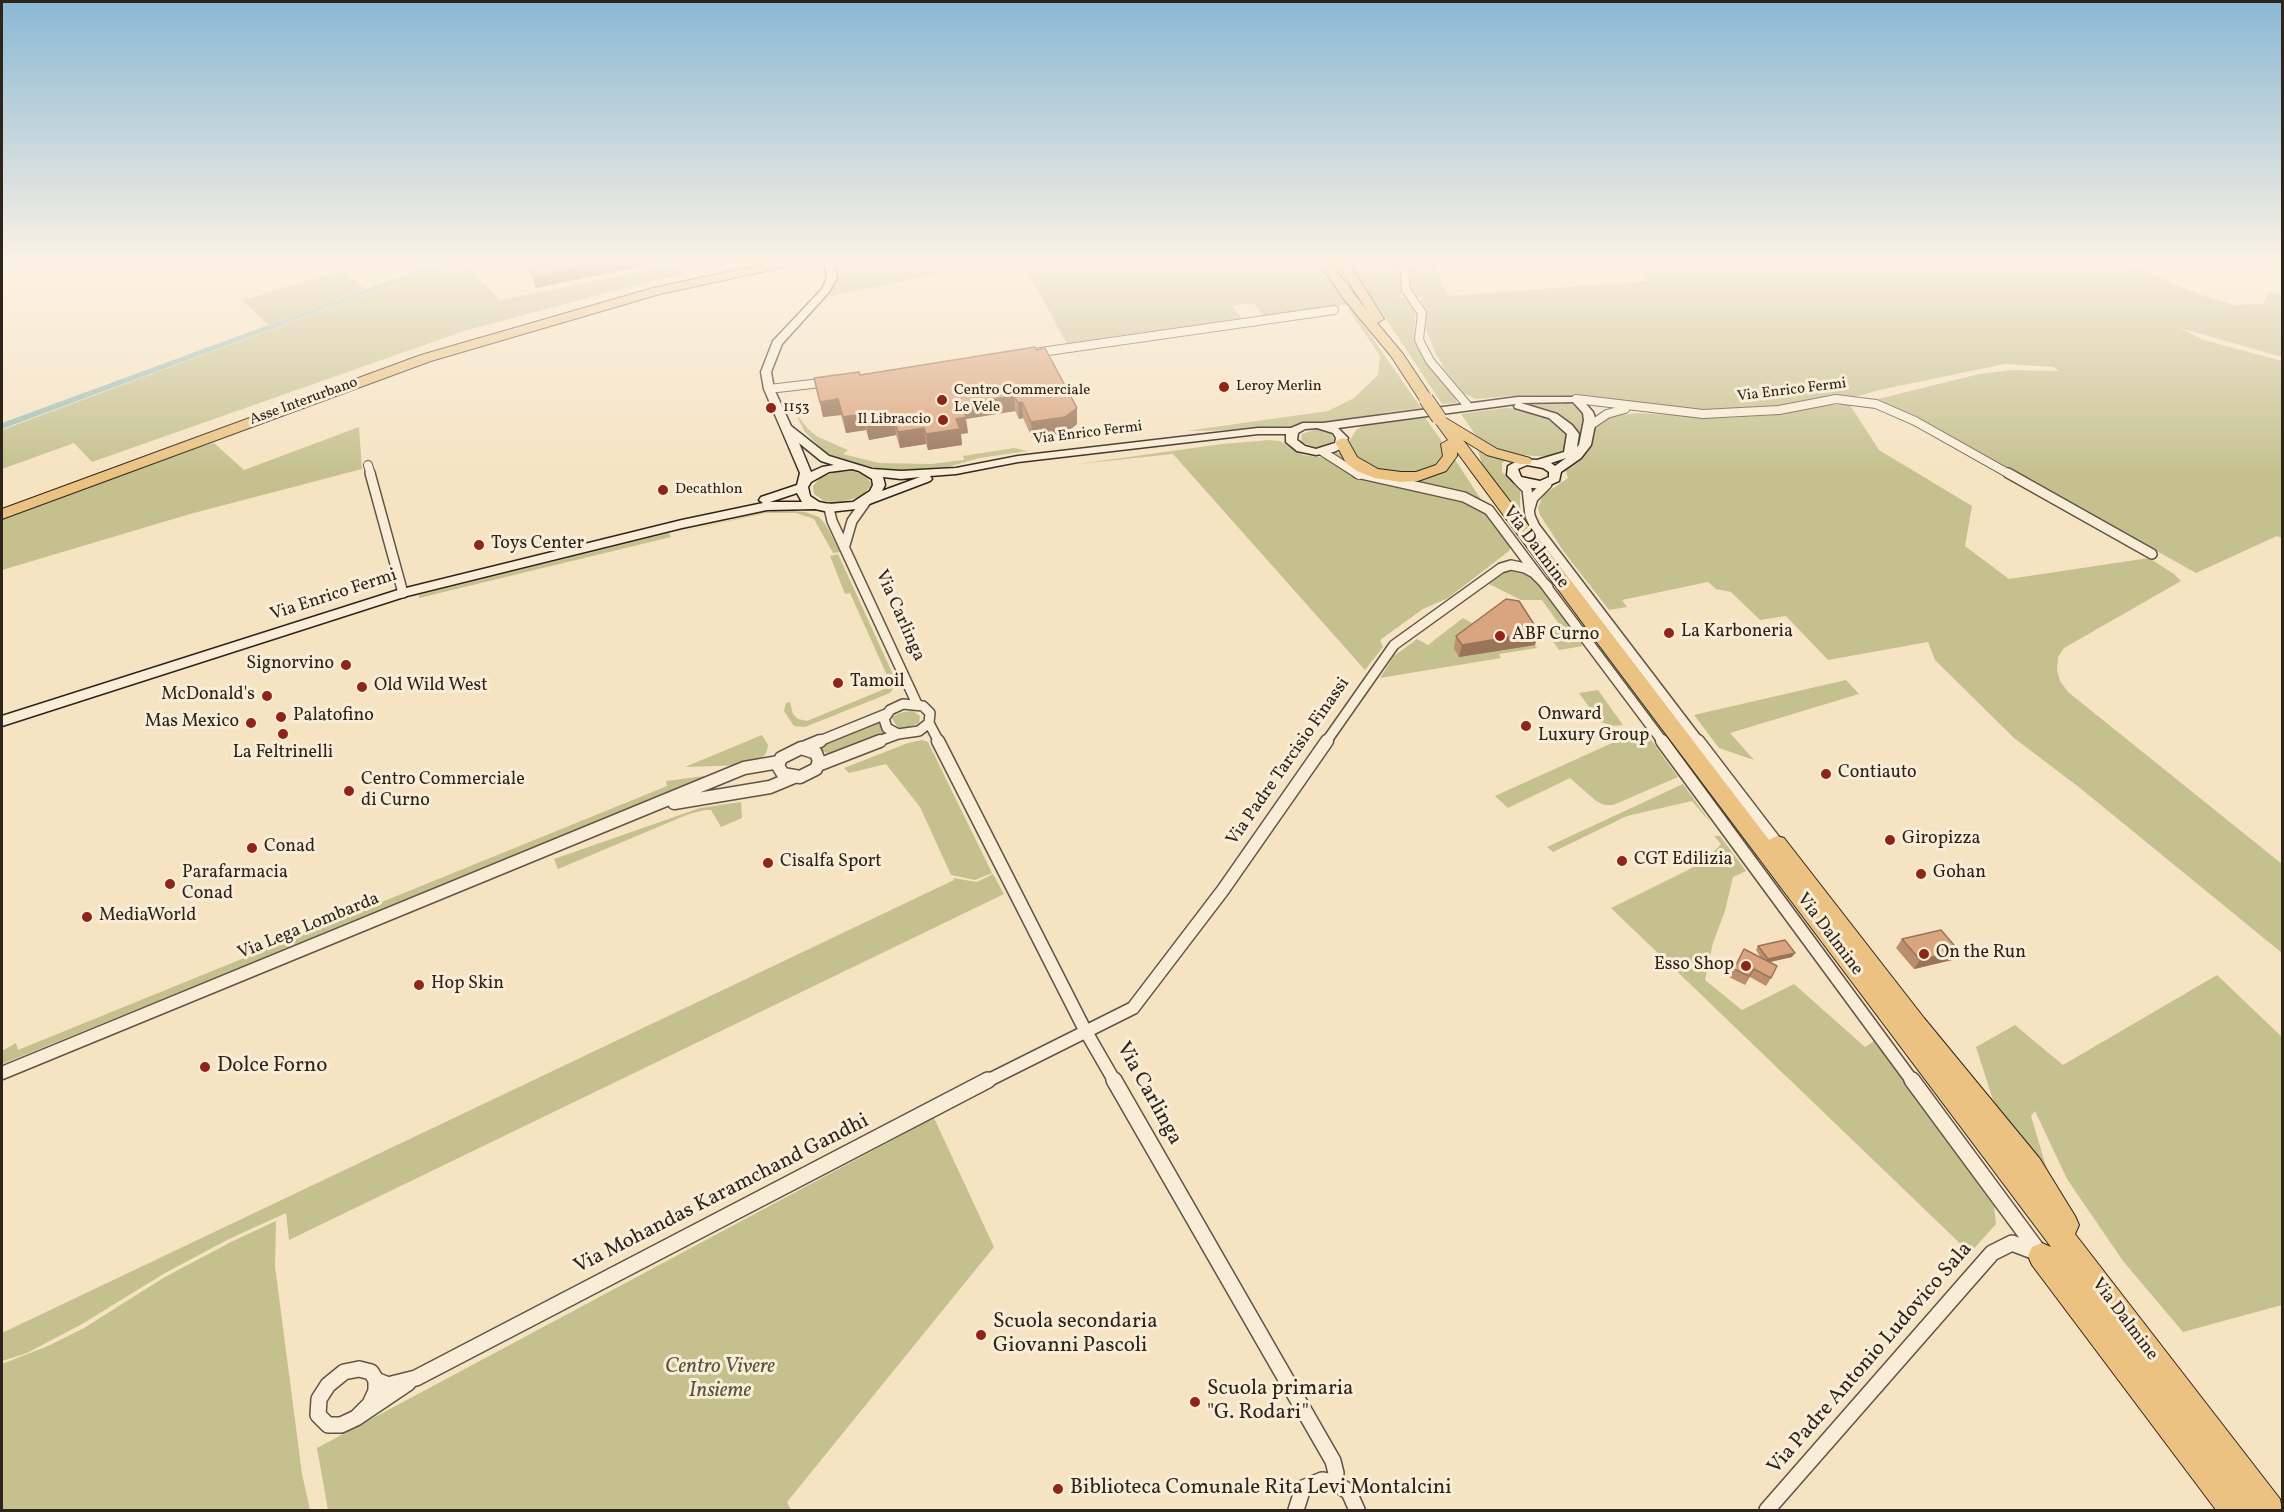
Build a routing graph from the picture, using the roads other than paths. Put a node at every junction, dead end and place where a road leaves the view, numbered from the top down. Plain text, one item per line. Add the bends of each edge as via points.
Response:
1 (483, 334) edge
2 (510, 334) edge
3 (786, 334) edge
4 (1170, 334) edge
5 (1379, 334) edge
6 (1385, 334) edge
7 (1420, 334) edge
8 (1028, 354) edge
9 (1396, 354) junction
10 (843, 380) edge
11 (770, 389) junction
12 (1576, 399) junction
13 (1468, 406) junction
14 (1635, 407) junction
15 (1439, 418) junction
16 (1364, 421) junction
17 (1325, 426) junction
18 (1588, 427) junction
19 (788, 429) junction
20 (1292, 436) junction
21 (1342, 440) junction
22 (1448, 444) junction
23 (1323, 452) junction
24 (1525, 461) junction
25 (1541, 462) junction
26 (801, 463) junction
27 (368, 465) dead end
28 (852, 466) junction
29 (956, 471) junction
30 (1555, 471) junction
31 (872, 472) junction
32 (1517, 479) junction
33 (804, 484) junction
34 (1547, 484) junction
35 (766, 499) junction
36 (867, 500) junction
37 (2, 506) edge
38 (815, 506) junction
39 (829, 508) junction
40 (1530, 508) junction
41 (2, 514) edge
42 (1497, 518) junction
43 (682, 524) junction
44 (845, 545) junction
45 (2152, 554) dead end
46 (1548, 587) junction
47 (403, 593) junction
48 (917, 704) junction
49 (886, 714) junction
50 (2, 721) edge
51 (928, 723) junction
52 (898, 734) junction
53 (801, 748) junction
54 (778, 762) junction
55 (818, 765) junction
56 (794, 777) junction
57 (631, 816) junction
58 (1778, 844) joint
59 (1085, 1030) junction
60 (2, 1072) edge
61 (2017, 1223) junction
62 (2012, 1243) junction
63 (2042, 1256) junction
64 (2120, 1314) junction
65 (416, 1378) junction
66 (376, 1380) junction
67 (357, 1418) junction
68 (1334, 1482) junction
69 (1296, 1510) edge
70 (1357, 1510) edge
71 (1767, 1510) edge
72 (2235, 1510) edge
73 (2269, 1510) edge

1 - 37 highway, Asse Interurbano
2 - 41 highway, Asse Interurbano via 426,358
3 - 11 street via 777,343 766,372
4 - 8 street
5 - 9 highway
6 - 9 highway
7 - 13 street via 1430,361
9 - 15 highway, Via Dalmine, bridge
10 - 11 street
11 - 19 street
12 - 13 street, Via Enrico Fermi
12 - 14 street, Via Enrico Fermi
12 - 18 street via 1588,412
13 - 16 street, Via Enrico Fermi
13 - 25 street via 1520,406 1561,421 1573,434 1572,447 1568,454
14 - 18 street via 1607,414
14 - 45 street, Via Enrico Fermi via 1736,414 1836,399 1876,404 1915,421
15 - 22 highway via 1438,427
15 - 24 highway via 1492,452
15 - 64 highway, Via Dalmine via 1913,1047
16 - 17 street, Via Enrico Fermi
16 - 21 street, Via Enrico Fermi
17 - 20 street, Via Enrico Fermi via 1303,426
17 - 21 street via 1337,431
18 - 30 street via 1582,451
19 - 26 street
19 - 28 street via 825,459
20 - 23 street, Via Enrico Fermi via 1301,449
20 - 29 street, Via Enrico Fermi via 1225,436 1018,459
21 - 22 highway via 1351,460 1362,468 1401,477 1441,468 1450,456
21 - 23 street, Via Enrico Fermi via 1336,448
22 - 42 highway
23 - 42 street via 1361,476 1464,497
24 - 25 street
24 - 32 street via 1512,468
25 - 30 street
26 - 33 street
26 - 35 street via 799,476 792,484
27 - 47 street
28 - 31 street
28 - 33 street via 826,469
29 - 31 street, Via Enrico Fermi via 901,475
29 - 36 street, Via Enrico Fermi
30 - 34 street via 1555,479
31 - 36 street via 879,485
32 - 34 street via 1528,484
32 - 40 street via 1527,489
33 - 35 street, Via Enrico Fermi
33 - 38 street via 804,498
34 - 40 street via 1533,498
35 - 43 street, Via Enrico Fermi
36 - 39 street
36 - 44 street via 852,521
38 - 39 street
38 - 43 street, Via Enrico Fermi via 767,506
39 - 44 street, Via Carlinga
40 - 58 street via 1532,521 1548,545
42 - 46 street
43 - 47 street, Via Enrico Fermi
44 - 48 street, Via Carlinga
46 - 59 street, Via Padre Tarcisio Finassi via 1534,573 1516,565 1501,568 1397,642 1223,890 1134,1008
46 - 61 street
47 - 50 street, Via Enrico Fermi
48 - 49 street via 896,706
48 - 51 street, Via Carlinga via 927,709
49 - 52 street via 884,724
49 - 53 street, Via Lega Lombarda
51 - 52 street via 919,731
51 - 59 street, Via Carlinga
52 - 55 street, Via Lega Lombarda
53 - 54 street, Via Lega Lombarda
53 - 55 street via 816,753
54 - 56 street via 783,774
54 - 57 street, Via Lega Lombarda via 744,768
55 - 56 street, Via Lega Lombarda via 812,772
56 - 57 street, Via Lega Lombarda via 770,787 685,800
57 - 60 street, Via Lega Lombarda
58 - 64 highway via 2031,1168 2059,1216 2102,1272
59 - 65 street, Via Mohandas Karamchand Gandhi
59 - 68 street, Via Carlinga via 1333,1461
61 - 62 street via 2018,1233
61 - 63 street
62 - 63 street
62 - 71 street, Via Padre Antonio Ludovico Sala via 1992,1253
63 - 72 highway
64 - 73 highway, Via Dalmine
65 - 66 street, Via Mohandas Karamchand Gandhi via 388,1385
65 - 67 street
66 - 67 street via 370,1404
66 - 67 street, Via Mohandas Karamchand Gandhi via 370,1372 359,1369 344,1372 319,1399 318,1415 328,1425 341,1425
68 - 69 street via 1322,1480 1303,1488
68 - 70 street via 1349,1492

